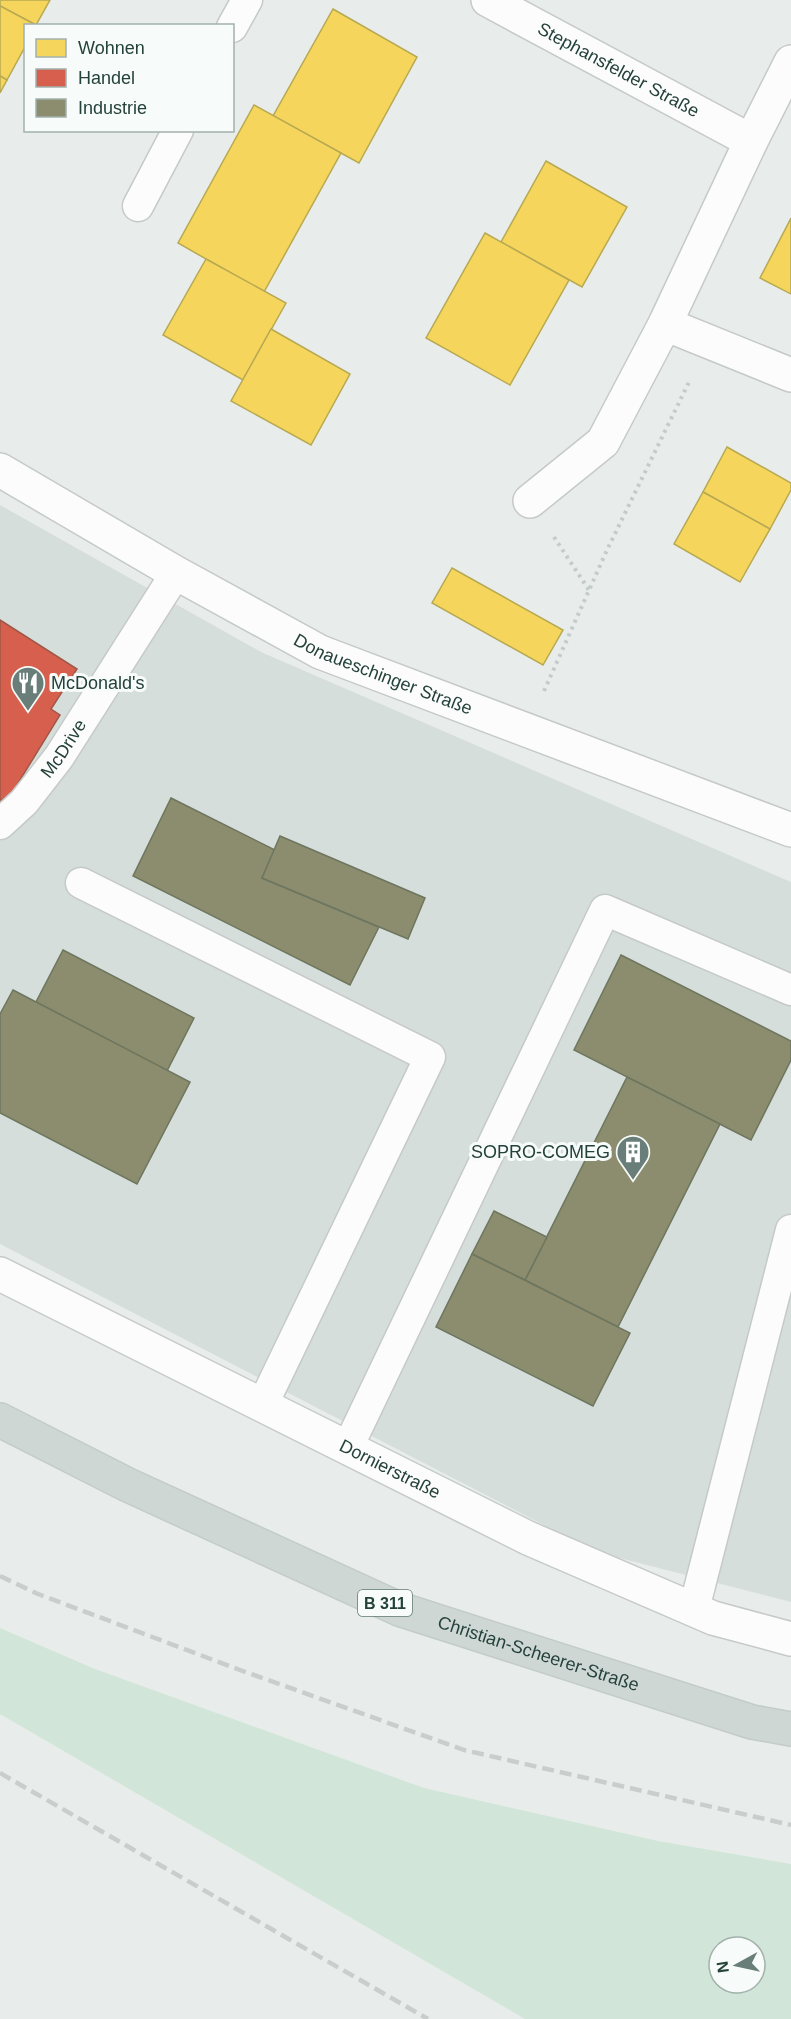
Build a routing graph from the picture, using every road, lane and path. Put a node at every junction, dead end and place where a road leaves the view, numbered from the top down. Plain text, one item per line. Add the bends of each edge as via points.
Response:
1 (246, 0) edge
2 (488, 0) edge
3 (234, 24) edge
4 (791, 62) edge
5 (177, 132) edge
6 (751, 141) junction
7 (138, 206) dead end
8 (665, 324) junction
9 (708, 341) junction
10 (791, 375) edge
11 (0, 470) edge
12 (530, 501) joint
13 (176, 573) junction
14 (589, 590) junction
15 (541, 698) dead end
16 (0, 824) edge
17 (791, 830) edge
18 (81, 884) dead end
19 (791, 990) edge
20 (791, 1230) edge
21 (0, 1274) edge
22 (263, 1404) junction
23 (0, 1420) edge
24 (348, 1447) junction
25 (694, 1609) junction
26 (791, 1639) edge
27 (791, 1729) edge

1 - 3 lane
2 - 6 street, Stephansfelder Straße
4 - 6 street
5 - 7 lane
6 - 8 street
8 - 9 street
8 - 12 street via 603,442
9 - 10 street
9 - 14 path
11 - 13 street, Donaueschinger Straße
12 - 14 path
13 - 16 lane, McDrive via 59,757 24,802
13 - 17 street, Donaueschinger Straße via 320,652
14 - 15 path
18 - 22 lane via 430,1057
19 - 24 lane via 605,910
20 - 25 lane
21 - 22 street, Dornierstraße
22 - 24 street, Dornierstraße
23 - 27 main road, Christian-Scheerer-Straße / B 311 via 128,1485 399,1609 752,1722
24 - 25 street, Dornierstraße via 528,1538
25 - 26 street, Dornierstraße

